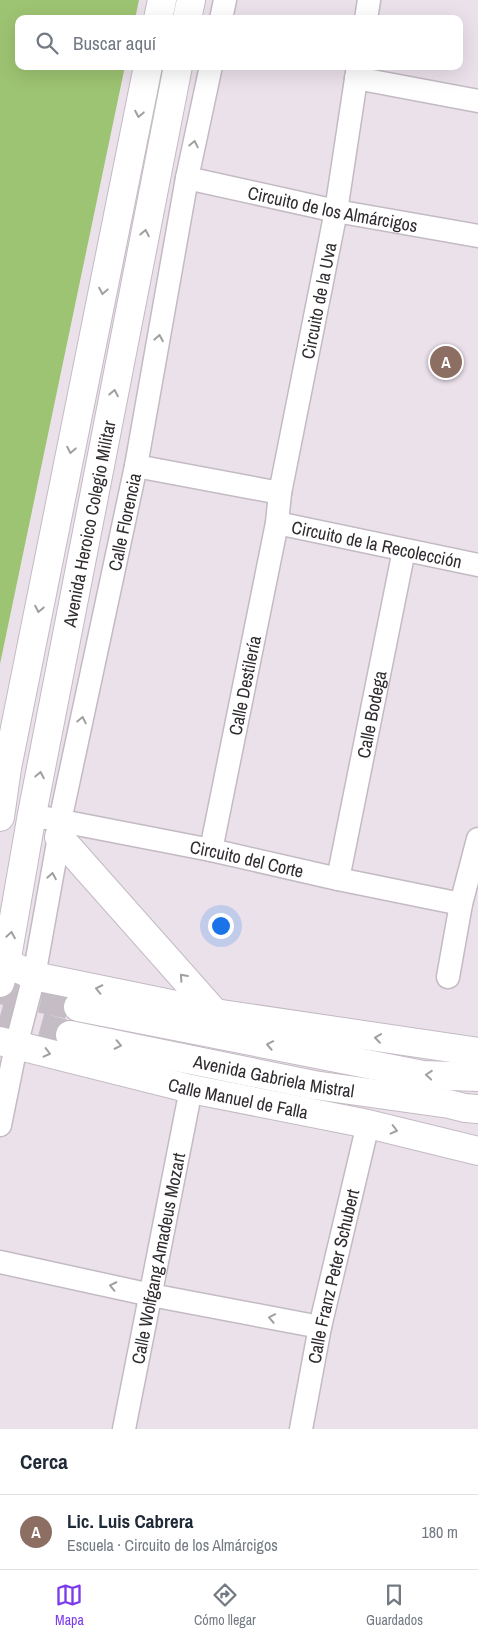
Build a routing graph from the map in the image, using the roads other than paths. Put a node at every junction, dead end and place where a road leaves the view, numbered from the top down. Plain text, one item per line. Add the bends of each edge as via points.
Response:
1 (162, 0) edge
2 (191, 0) edge
3 (225, 0) edge
4 (370, 0) edge
5 (159, 15) edge
6 (188, 15) edge
7 (222, 15) edge
8 (367, 15) edge
9 (147, 70) edge
10 (177, 70) edge
11 (209, 70) edge
12 (357, 72) edge
13 (478, 100) edge
14 (187, 178) junction
15 (336, 211) junction
16 (478, 236) edge
17 (136, 466) junction
18 (280, 493) junction
19 (277, 523) junction
20 (404, 550) junction
21 (478, 565) edge
22 (4, 773) edge
23 (32, 814) junction
24 (0, 817) edge
25 (59, 829) junction
26 (478, 840) edge
27 (212, 850) junction
28 (338, 879) junction
29 (461, 904) junction
30 (2, 969) edge
31 (34, 976) junction
32 (448, 977) dead end
33 (78, 1007) tunnel mouth
34 (215, 1013) junction
35 (70, 1035) tunnel mouth
36 (8, 1043) edge
37 (478, 1052) edge
38 (478, 1077) edge
39 (191, 1089) junction
40 (449, 1104) junction
41 (478, 1109) edge
42 (0, 1124) edge
43 (368, 1124) junction
44 (478, 1140) edge
45 (478, 1152) edge
46 (0, 1262) edge
47 (150, 1295) junction
48 (320, 1327) junction
49 (124, 1429) edge
50 (302, 1429) edge

1 - 5 street
2 - 6 street
3 - 7 street
4 - 8 street
9 -> 22 street, Avenida Heroico Colegio Militar
23 -> 10 street, Avenida Heroico Colegio Militar
14 -> 11 street, Calle Florencia
12 - 13 street, Circuito de la Uva
12 - 15 street, Circuito de la Uva
14 - 15 street, Circuito de los Almárcigos
17 -> 14 street, Calle Florencia
15 - 16 street, Circuito de los Almárcigos
15 - 18 street, Circuito de la Uva
17 - 18 street
25 -> 17 street, Calle Florencia
18 - 19 street, Circuito de la Uva
19 - 20 street, Circuito de la Recolección
19 - 27 street, Calle Destilería
20 - 21 street, Circuito de la Recolección
20 - 28 street, Calle Bodega
22 - 24 street, Avenida Heroico Colegio Militar
23 - 25 street, Circuito del Corte
30 -> 23 street, Avenida Heroico Colegio Militar
25 - 27 street, Circuito del Corte
31 -> 25 street, Calle Florencia
34 -> 25 street
26 - 29 street
27 - 28 street, Circuito del Corte
28 - 29 street, Circuito del Corte
29 - 32 street
30 - 31 street
34 -> 31 street
31 - 36 street, Calle Florencia
38 -> 33 street, Avenida Gabriela Mistral via 424,1075
37 -> 34 street
35 -> 40 street, Avenida Gabriela Mistral via 314,1085
36 -> 39 street, Calle Manuel de Falla
36 - 42 street
39 - 43 street, Calle Manuel de Falla
39 - 47 street, Calle Wolfgang Amadeus Mozart
40 - 41 street, Avenida Gabriela Mistral
40 - 44 street
43 -> 45 street, Calle Manuel de Falla
43 - 48 street, Calle Franz Peter Schubert
47 -> 46 street
48 -> 47 street
47 - 49 street, Calle Wolfgang Amadeus Mozart
48 - 50 street, Calle Franz Peter Schubert

